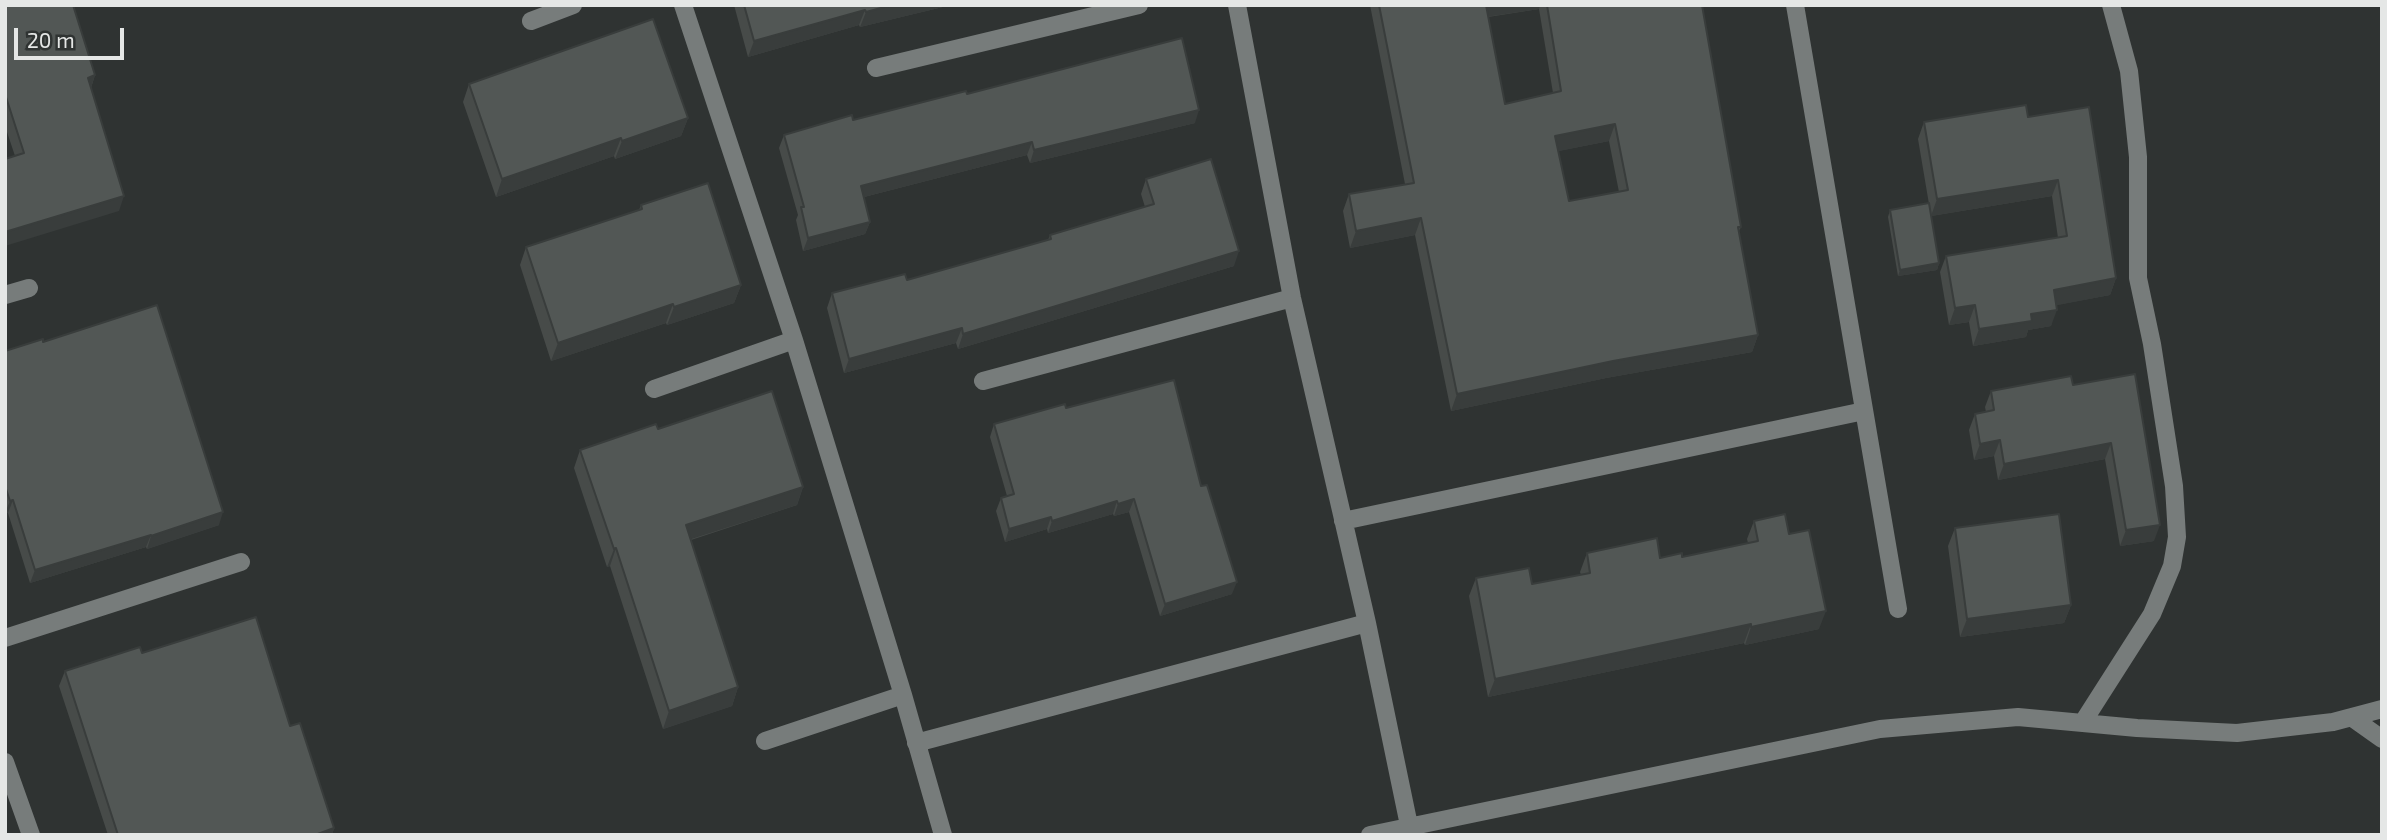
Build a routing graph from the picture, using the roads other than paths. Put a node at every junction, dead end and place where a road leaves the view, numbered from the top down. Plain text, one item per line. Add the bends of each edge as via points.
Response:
1 (573, 5) edge
2 (683, 5) edge
3 (1139, 5) edge
4 (1237, 5) edge
5 (1795, 5) edge
6 (2111, 5) edge
7 (531, 21) dead end
8 (876, 68) dead end
9 (29, 288) dead end
10 (5, 295) edge
11 (1292, 298) junction
12 (794, 340) junction
13 (983, 381) dead end
14 (654, 389) dead end
15 (1864, 411) junction
16 (1343, 521) junction
17 (241, 562) dead end
18 (1898, 609) dead end
19 (1367, 623) junction
20 (5, 638) edge
21 (903, 695) junction
22 (2382, 709) edge
23 (2351, 717) junction
24 (2083, 722) junction
25 (2382, 739) edge
26 (765, 741) dead end
27 (916, 743) junction
28 (5, 762) edge
29 (1409, 830) edge
30 (31, 835) edge
31 (943, 835) edge
32 (1370, 835) edge

1 - 7 street
2 - 12 street
3 - 8 street
4 - 11 street
5 - 15 street
6 - 24 street via 2129,72 2138,157 2138,278 2174,485 2177,537 2172,566 2152,614
9 - 10 street
11 - 13 street
11 - 16 street
12 - 14 street
12 - 21 street
15 - 16 street
15 - 18 street
16 - 19 street
17 - 20 street
19 - 27 street
19 - 29 street
21 - 26 street
21 - 27 street
22 - 23 street
23 - 24 street via 2236,733
23 - 25 street
24 - 29 street via 2018,717 1880,729
27 - 31 street
28 - 30 street
29 - 32 street

